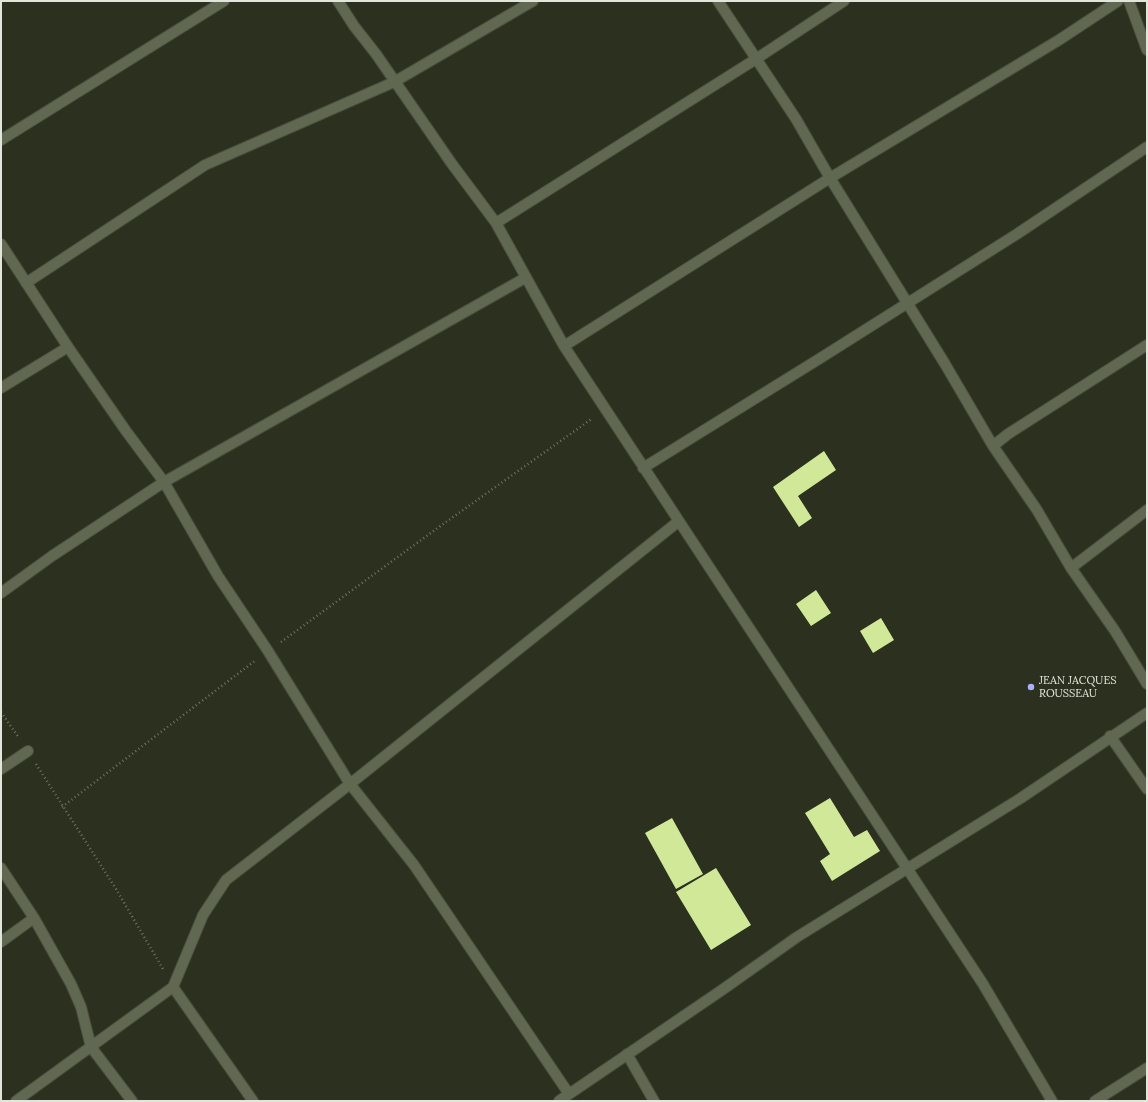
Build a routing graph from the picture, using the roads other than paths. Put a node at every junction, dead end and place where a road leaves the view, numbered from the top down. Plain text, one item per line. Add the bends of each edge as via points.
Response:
1 (224, 1) edge
2 (338, 1) edge
3 (533, 1) edge
4 (718, 1) edge
5 (844, 1) edge
6 (1118, 1) edge
7 (1129, 1) edge
8 (1147, 50) edge
9 (756, 59) junction
10 (394, 82) junction
11 (1, 140) edge
12 (1147, 147) edge
13 (830, 178) junction
14 (496, 224) junction
15 (1, 244) edge
16 (525, 278) junction
17 (26, 283) junction
18 (907, 304) junction
19 (1147, 345) edge
20 (564, 346) junction
21 (68, 347) junction
22 (1, 388) edge
23 (993, 446) junction
24 (644, 468) junction
25 (164, 482) junction
26 (1147, 510) edge
27 (679, 521) junction
28 (1072, 568) junction
29 (1, 593) edge
30 (1147, 684) edge
31 (1147, 713) edge
32 (1110, 736) junction
33 (28, 751) road end
34 (1, 769) edge
35 (350, 784) junction
36 (1147, 790) edge
37 (1, 868) edge
38 (907, 869) junction
39 (34, 918) junction
40 (1, 942) edge
41 (173, 987) junction
42 (91, 1047) junction
43 (627, 1054) junction
44 (1147, 1068) edge
45 (569, 1094) junction
46 (16, 1101) edge
47 (132, 1101) edge
48 (253, 1101) edge
49 (559, 1101) edge
50 (654, 1101) edge
51 (1052, 1101) edge
52 (1095, 1101) edge

1 - 11 street
2 - 10 street
3 - 10 street
4 - 9 street
5 - 9 street
6 - 13 street
7 - 8 street
9 - 13 street via 796,119
9 - 14 street
10 - 14 street
10 - 17 street via 205,165
12 - 18 street
13 - 18 street
13 - 20 street
14 - 16 street
15 - 17 street
16 - 20 street
16 - 25 street
17 - 21 street
18 - 23 street
18 - 24 street
19 - 23 street
20 - 24 street
21 - 22 street
21 - 25 street
23 - 28 street via 1037,510
24 - 27 street
25 - 29 street
25 - 35 street via 218,576 268,651
26 - 28 street
27 - 35 street
27 - 38 street
28 - 30 street
31 - 32 street
32 - 36 street
32 - 38 street via 1021,798
33 - 34 street
35 - 41 street via 226,880 203,915
35 - 45 street via 414,865
37 - 39 street
38 - 43 street via 797,937
38 - 51 street via 983,984
39 - 40 street
39 - 42 street via 71,984 81,1007
41 - 42 street
41 - 48 street
42 - 46 street
42 - 47 street
43 - 45 street
43 - 50 street
44 - 52 street
45 - 49 street

